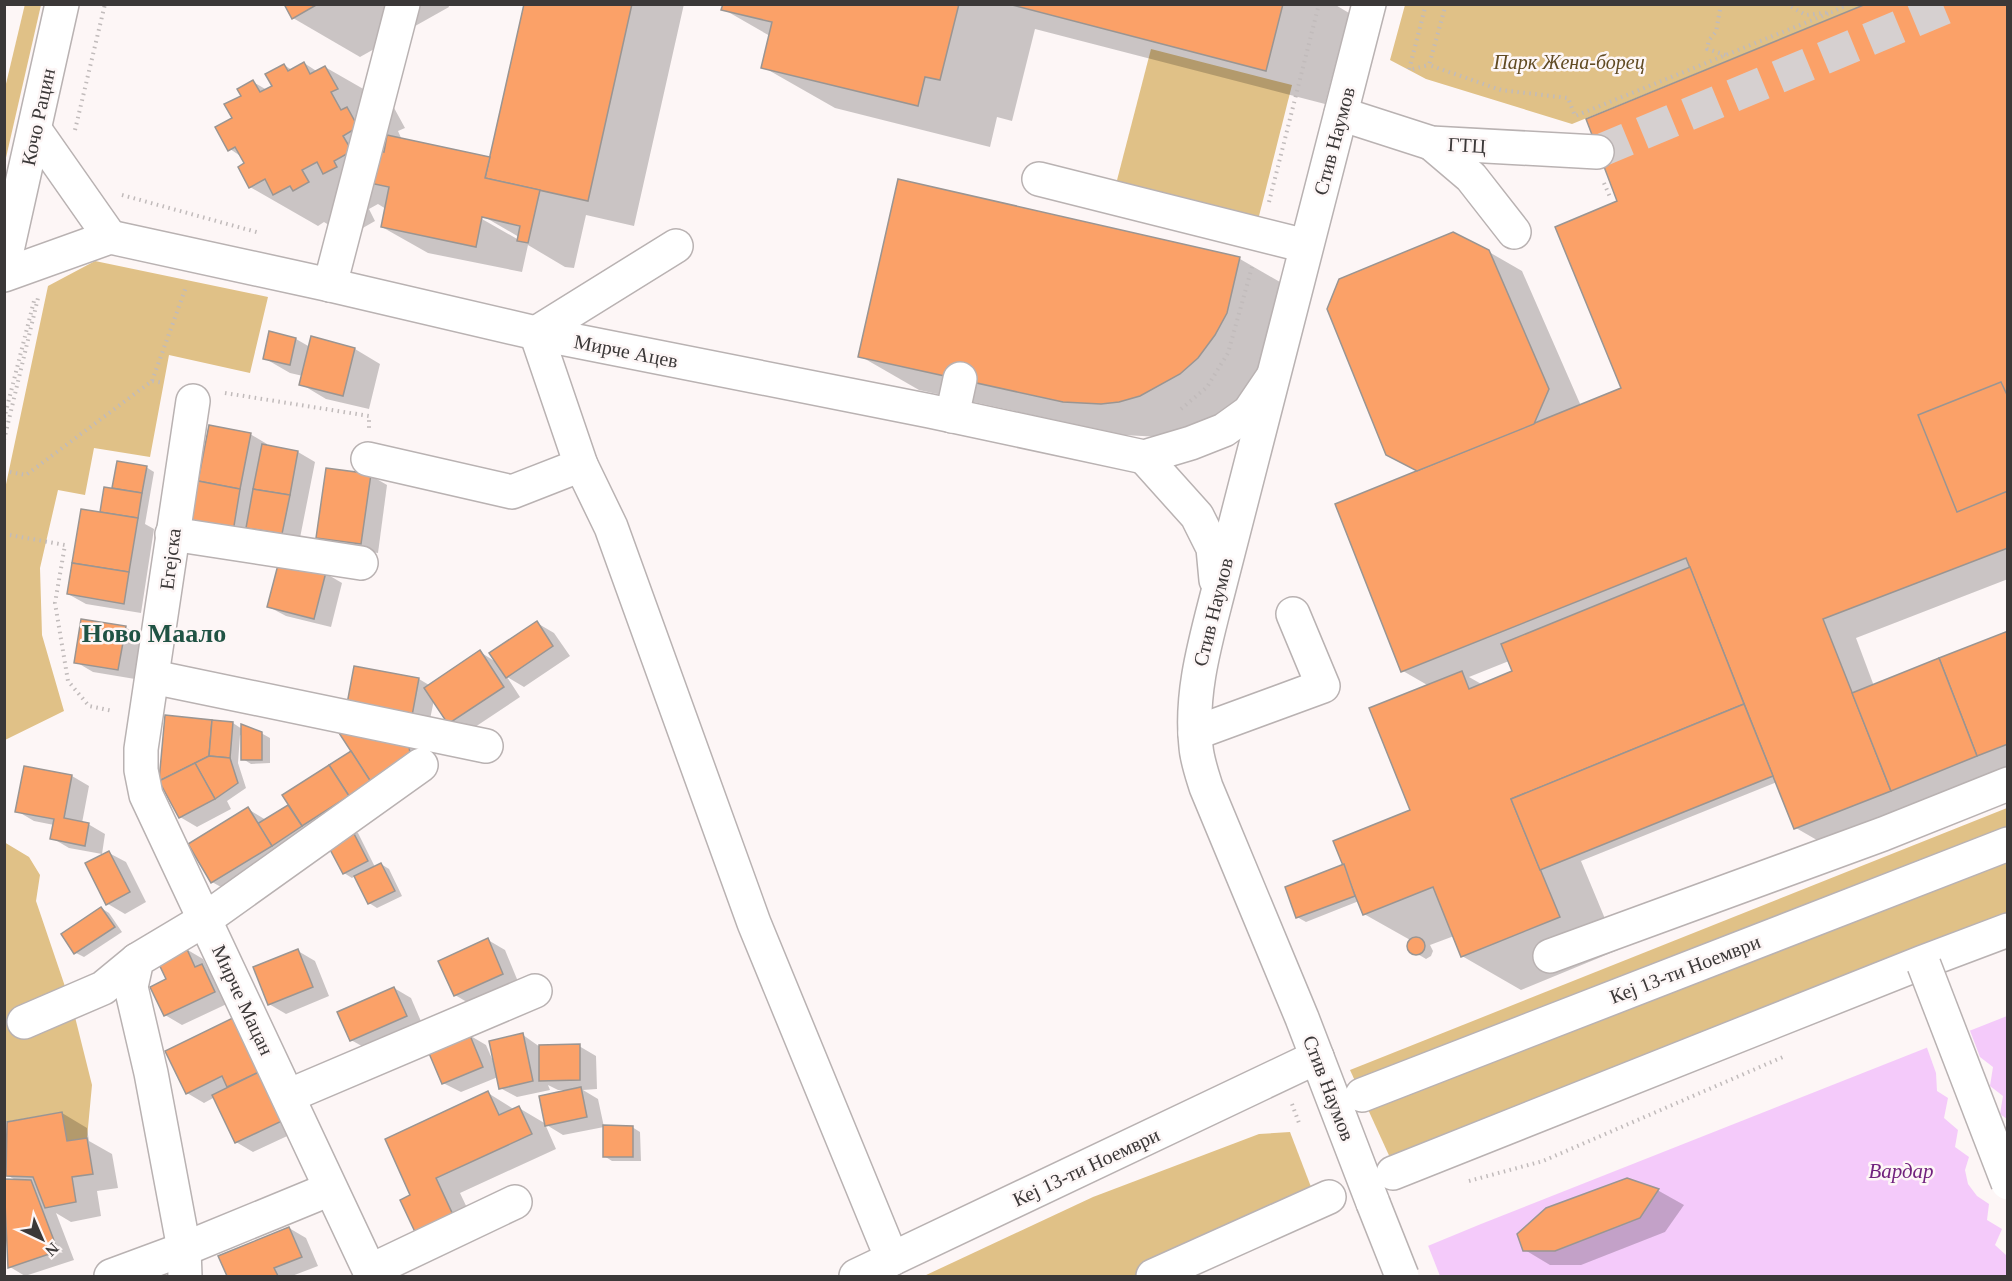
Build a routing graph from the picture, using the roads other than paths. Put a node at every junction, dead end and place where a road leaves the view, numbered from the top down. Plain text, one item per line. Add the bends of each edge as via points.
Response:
1 (62, 4) edge
2 (403, 4) edge
3 (1369, 4) edge
4 (1341, 114) junction
5 (35, 130) junction
6 (1431, 143) junction
7 (1597, 152) tunnel mouth
8 (1039, 179) dead end
9 (1514, 232) dead end
10 (110, 237) junction
11 (676, 246) dead end
12 (1306, 246) junction
13 (4, 264) edge
14 (4, 275) edge
15 (330, 285) junction
16 (536, 333) junction
17 (949, 377) dead end
18 (1272, 378) junction
19 (193, 401) dead end
20 (941, 414) junction
21 (1144, 457) junction
22 (369, 459) dead end
23 (581, 465) junction
24 (172, 534) junction
25 (361, 563) dead end
26 (1218, 592) junction
27 (1293, 614) dead end
28 (153, 677) junction
29 (146, 717) joint
30 (1195, 733) junction
31 (486, 746) dead end
32 (421, 765) dead end
33 (2007, 784) edge
34 (2007, 844) edge
35 (204, 920) junction
36 (2007, 930) edge
37 (1550, 956) dead end
38 (137, 960) junction
39 (1924, 965) dead end
40 (535, 991) dead end
41 (24, 1022) dead end
42 (1317, 1057) junction
43 (1362, 1095) dead end
44 (288, 1096) junction
45 (1393, 1173) dead end
46 (2007, 1183) edge
47 (330, 1190) junction
48 (1329, 1197) dead end
49 (515, 1202) dead end
50 (892, 1259) junction
51 (185, 1263) edge
52 (371, 1274) edge
53 (111, 1276) edge
54 (856, 1276) edge
55 (1153, 1276) edge
56 (1402, 1276) edge

1 - 5 street, Кочо Рацин
2 - 15 street
3 - 4 street, Стив Наумов
4 - 6 street, ГТЦ
4 - 12 street, Стив Наумов
5 - 10 street
5 - 13 street, Кочо Рацин
6 - 7 street, ГТЦ
6 - 9 street via 1471,177
8 - 12 street
10 - 14 street
10 - 15 street, Мирче Ацев
11 - 16 street
12 - 18 street, Стив Наумов
15 - 16 street, Мирче Ацев
16 - 20 street, Мирче Ацев
16 - 23 street
17 - 20 street
18 - 21 street, Мирче Ацев via 1249,412 1224,430
18 - 26 street, Стив Наумов
19 - 24 street, Егејска
20 - 21 street, Мирче Ацев
21 - 26 street via 1197,516 1208,535
22 - 23 street via 512,492
23 - 50 street via 611,527 754,923
24 - 25 street
24 - 28 street, Егејска
26 - 30 street, Стив Наумов via 1197,677
27 - 30 street via 1323,686
28 - 29 street, Егејска
28 - 31 street
29 - 35 street, Мирче Мацан via 141,770 146,795
30 - 42 street, Стив Наумов via 1206,787
32 - 35 street
33 - 37 street via 1883,834
34 - 43 street, Кеј 13-ти Ноември
35 - 38 street
35 - 44 street, Мирче Мацан
36 - 45 street
38 - 41 street via 103,988
38 - 51 street via 131,987 151,1073
39 - 46 street, bridge
40 - 44 street
42 - 50 street, Кеј 13-ти Ноември
42 - 56 street, Стив Наумов, bridge
44 - 47 street, Мирче Мацан
47 - 51 street
47 - 52 street, Мирче Мацан
48 - 55 street
49 - 52 street
50 - 54 street, Кеј 13-ти Ноември
51 - 53 street

